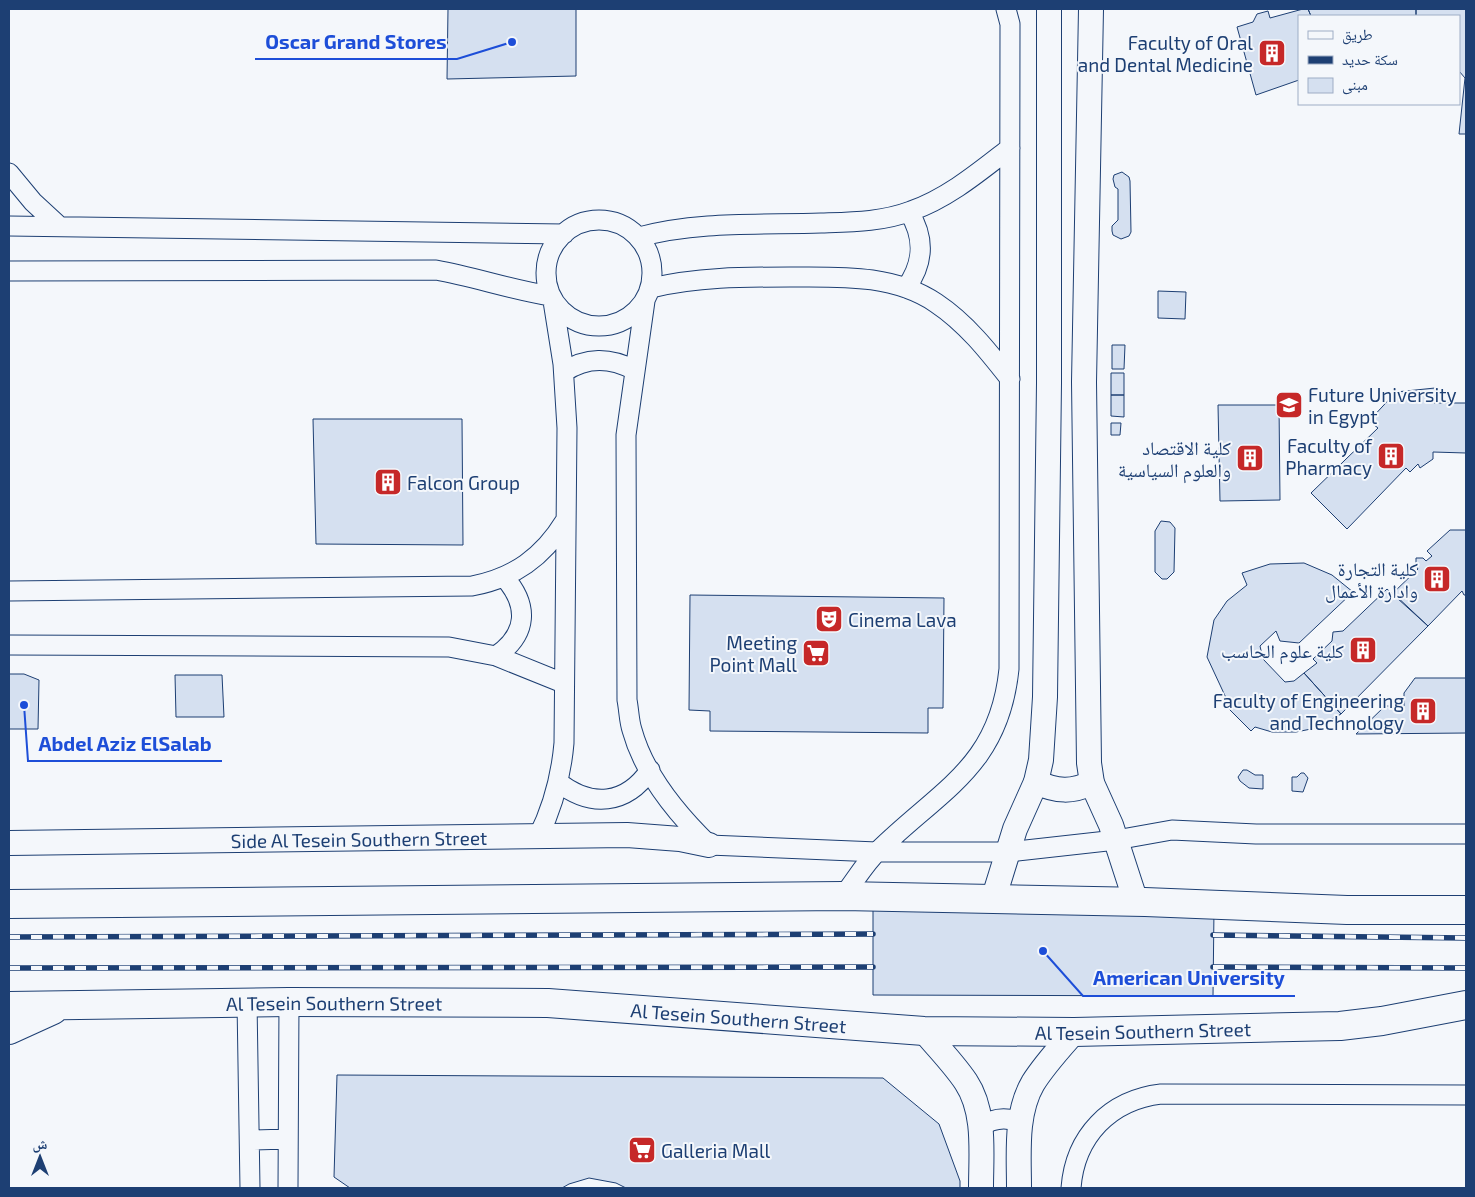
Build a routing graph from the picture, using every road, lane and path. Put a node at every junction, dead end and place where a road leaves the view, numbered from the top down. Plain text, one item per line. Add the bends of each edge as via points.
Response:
1 (1006, 9) edge
2 (1049, 9) edge
3 (1091, 9) edge
4 (1010, 148) junction
5 (9, 173) edge
6 (910, 212) junction
7 (9, 226) edge
8 (59, 226) junction
9 (564, 234) junction
10 (639, 237) junction
11 (9, 271) edge
12 (906, 288) junction
13 (648, 295) junction
14 (552, 298) junction
15 (634, 370) junction
16 (564, 372) junction
17 (1010, 378) junction
18 (565, 521) junction
19 (504, 577) junction
20 (9, 590) edge
21 (9, 645) edge
22 (496, 656) junction
23 (563, 683) junction
24 (650, 770) junction
25 (558, 782) junction
26 (1036, 782) junction
27 (1092, 783) junction
28 (1466, 834) edge
29 (538, 837) junction
30 (1116, 840) junction
31 (9, 843) edge
32 (709, 845) junction
33 (877, 852) junction
34 (1008, 852) junction
35 (844, 896) junction
36 (992, 900) junction
37 (1136, 902) junction
38 (9, 904) edge
39 (1466, 910) edge
40 (247, 1002) junction
41 (289, 1002) junction
42 (62, 1005) junction
43 (1466, 1005) edge
44 (9, 1006) edge
45 (9, 1030) edge
46 (924, 1031) junction
47 (1074, 1032) junction
48 (1466, 1095) edge
49 (1021, 1123) junction
50 (980, 1126) junction
51 (288, 1139) junction
52 (250, 1140) junction
53 (250, 1188) edge
54 (288, 1188) edge
55 (981, 1188) edge
56 (1019, 1188) edge
57 (1071, 1188) edge

1 - 4 street via 1010,24
2 - 26 street via 1049,383 1044,697 1041,760
3 - 27 street via 1084,382 1089,763
4 - 6 street via 950,193
4 - 17 street
5 - 8 street
6 - 10 street via 874,221 684,228
6 - 12 street via 922,250 914,276
7 - 8 street
8 - 9 street
9 - 10 street via 588,221 602,220 616,223
9 - 14 street via 549,256 546,276
10 - 13 street via 652,262
11 - 14 street via 436,270
12 - 13 street via 855,277 732,276 691,280
12 - 17 street via 935,302 961,322
13 - 14 street via 637,312 626,320 599,327 573,320
13 - 15 street
14 - 16 street
15 - 16 street via 624,364 604,360 582,362
15 - 24 street via 626,435 627,700 632,730
16 - 18 street via 567,428
17 - 33 street via 1007,694 990,737 970,768
18 - 19 street via 556,536 533,560
18 - 23 street
19 - 20 street via 483,584 461,586
19 - 22 street via 518,596 522,619 514,641
21 - 22 street via 449,647
22 - 23 street
23 - 25 street via 564,743
24 - 25 street via 634,788 613,798 578,795
24 - 32 street via 688,824
25 - 29 street
26 - 27 street via 1064,791
26 - 34 street
27 - 30 street
28 - 30 street via 1256,834 1172,830
29 - 31 street, Side Al Tesein Southern Street
29 - 32 street, Side Al Tesein Southern Street via 637,836
30 - 34 street
30 - 37 street
32 - 33 street
33 - 34 street
33 - 35 street
34 - 36 street
35 - 36 main road
35 - 38 main road
36 - 37 main road
37 - 39 main road via 1346,910
40 - 41 main road, Al Tesein Southern Street
40 - 42 main road, Al Tesein Southern Street
40 - 52 street
41 - 46 main road, Al Tesein Southern Street via 574,1004
41 - 51 street
42 - 44 main road, Al Tesein Southern Street
42 - 45 main road
43 - 47 main road, Al Tesein Southern Street via 1340,1026
46 - 47 main road, Al Tesein Southern Street
46 - 50 street via 967,1084 978,1110
47 - 49 street via 1033,1084
48 - 57 street via 1146,1096 1116,1108 1092,1130 1076,1157
49 - 50 street via 1007,1118
49 - 56 street
50 - 55 street
51 - 52 street
51 - 54 street
52 - 53 street

